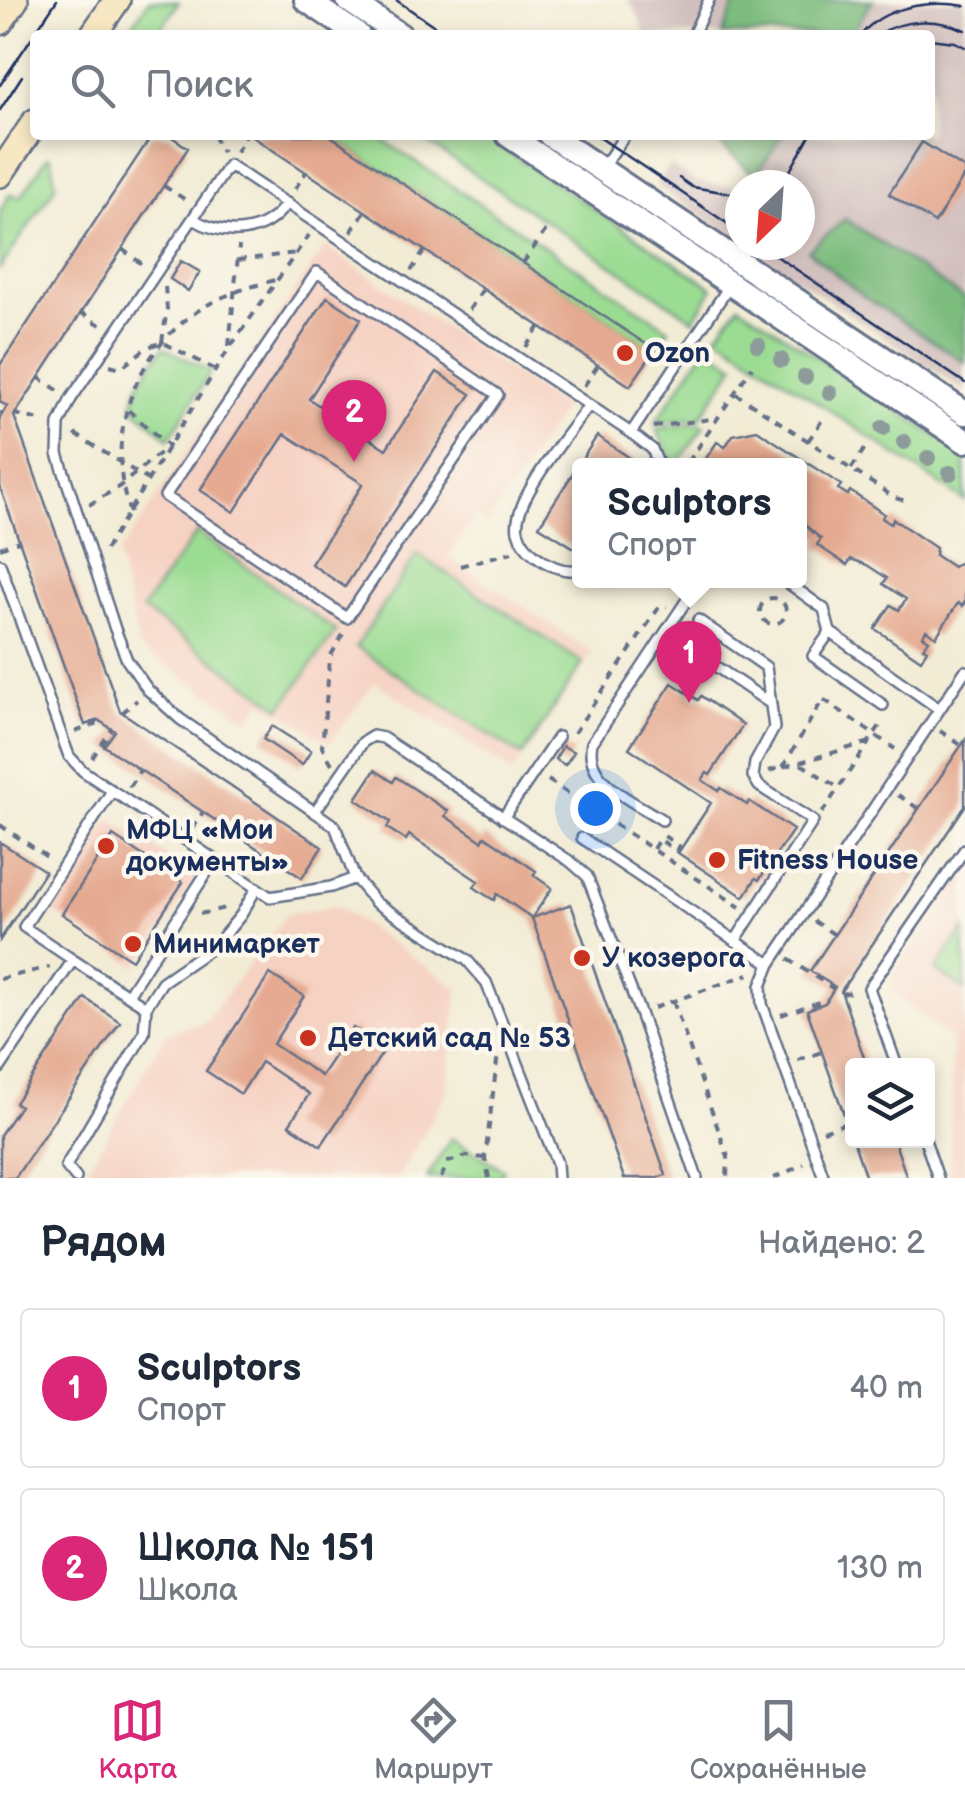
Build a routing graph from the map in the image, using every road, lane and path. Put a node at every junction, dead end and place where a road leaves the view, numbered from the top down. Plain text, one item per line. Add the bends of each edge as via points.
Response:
1 (15, 0) edge
2 (117, 0) edge
3 (306, 0) edge
4 (348, 0) edge
5 (709, 0) edge
6 (0, 22) edge
7 (96, 30) edge
8 (351, 30) edge
9 (393, 30) edge
10 (695, 30) edge
11 (30, 129) edge
12 (215, 140) edge
13 (243, 140) edge
14 (518, 140) edge
15 (555, 140) edge
16 (621, 140) edge
17 (229, 165) junction
18 (306, 172) dead end
19 (0, 174) edge
20 (594, 179) junction
21 (164, 186) dead end
22 (286, 203) junction
23 (199, 209) junction
24 (365, 211) dead end
25 (192, 219) junction
26 (317, 223) junction
27 (546, 230) dead end
28 (240, 232) junction
29 (345, 240) junction
30 (122, 250) dead end
31 (425, 250) dead end
32 (297, 252) junction
33 (238, 260) junction
34 (524, 264) dead end
35 (156, 273) junction
36 (737, 275) junction
37 (279, 278) junction
38 (404, 281) junction
39 (483, 289) dead end
40 (236, 291) junction
41 (80, 312) dead end
42 (462, 320) junction
43 (540, 326) dead end
44 (115, 334) junction
45 (162, 342) junction
46 (228, 350) junction
47 (518, 358) junction
48 (598, 365) dead end
49 (752, 367) dead end
50 (121, 368) dead end
51 (217, 370) junction
52 (38, 377) dead end
53 (734, 393) junction
54 (577, 397) junction
55 (71, 399) junction
56 (589, 405) junction
57 (127, 409) junction
58 (965, 413) edge
59 (14, 414) dead end
60 (825, 416) dead end
61 (718, 418) junction
62 (59, 424) junction
63 (631, 433) junction
64 (808, 441) junction
65 (965, 442) edge
66 (868, 445) dead end
67 (168, 446) junction
68 (655, 458) edge
69 (691, 458) edge
70 (118, 462) junction
71 (850, 470) junction
72 (137, 474) junction
73 (150, 480) junction
74 (120, 486) junction
75 (906, 500) dead end
76 (77, 512) junction
77 (130, 514) junction
78 (20, 541) dead end
79 (0, 548) edge
80 (526, 548) junction
81 (0, 564) edge
82 (94, 566) junction
83 (460, 566) dead end
84 (572, 569) edge
85 (695, 588) edge
86 (795, 588) edge
87 (13, 601) junction
88 (762, 603) joint
89 (0, 606) edge
90 (682, 608) junction
91 (347, 618) junction
92 (830, 632) junction
93 (965, 671) edge
94 (148, 690) junction
95 (771, 704) junction
96 (883, 706) dead end
97 (939, 709) junction
98 (122, 713) dead end
99 (885, 719) dead end
100 (101, 722) dead end
101 (929, 724) junction
102 (112, 729) dead end
103 (874, 735) junction
104 (62, 738) junction
105 (558, 738) joint
106 (870, 742) junction
107 (961, 746) dead end
108 (907, 758) junction
109 (799, 762) junction
110 (783, 767) junction
111 (535, 771) junction
112 (83, 772) junction
113 (340, 776) junction
114 (753, 776) junction
115 (839, 788) junction
116 (887, 788) junction
117 (112, 791) junction
118 (918, 809) dead end
119 (316, 810) junction
120 (503, 818) junction
121 (662, 820) dead end
122 (813, 821) junction
123 (0, 825) edge
124 (662, 835) dead end
125 (582, 838) dead end
126 (653, 849) junction
127 (965, 849) edge
128 (845, 851) junction
129 (214, 860) junction
130 (63, 867) junction
131 (877, 871) dead end
132 (355, 878) junction
133 (256, 889) junction
134 (248, 902) junction
135 (803, 914) junction
136 (752, 915) junction
137 (176, 919) junction
138 (834, 934) dead end
139 (736, 941) junction
140 (778, 952) junction
141 (74, 960) junction
142 (768, 965) junction
143 (0, 978) edge
144 (834, 989) dead end
145 (128, 995) junction
146 (828, 999) dead end
147 (673, 1001) junction
148 (146, 1007) junction
149 (640, 1013) junction
150 (767, 1020) junction
151 (512, 1042) junction
152 (822, 1052) dead end
153 (895, 1058) edge
154 (783, 1064) junction
155 (0, 1068) edge
156 (845, 1123) edge
157 (809, 1136) junction
158 (927, 1148) edge
159 (485, 1158) junction
160 (817, 1158) junction
161 (76, 1178) edge
162 (440, 1178) edge
163 (488, 1178) edge
164 (558, 1178) edge
165 (697, 1178) edge
166 (726, 1178) edge
167 (774, 1178) edge
168 (824, 1178) edge
169 (938, 1178) edge

1 - 6 main road
2 - 7 main road
3 - 8 street
4 - 9 street
5 - 10 lane
11 - 19 main road
12 - 17 path
13 - 17 path
14 - 20 street
15 - 20 street
16 - 20 lane
17 - 22 lane
17 - 23 lane
18 - 22 path
20 - 36 street
21 - 23 path
22 - 26 lane
22 - 28 lane via 263,226
23 - 25 lane
24 - 29 path
25 - 28 lane
25 - 35 lane
26 - 29 lane
26 - 32 path
27 - 34 path
28 - 33 path
29 - 38 lane
30 - 35 path
31 - 38 path
32 - 33 path
32 - 37 path
33 - 40 path
35 - 44 lane
35 - 45 path via 164,282
36 - 58 street
36 - 63 lane
36 - 65 street
37 - 40 path
37 - 46 path
38 - 42 lane
39 - 42 path
40 - 45 path
40 - 46 path
41 - 44 path
42 - 47 lane
43 - 47 path
44 - 55 lane
45 - 50 path
45 - 51 path
45 - 57 path
46 - 51 path
47 - 54 lane
48 - 54 path
49 - 53 path
51 - 67 path
52 - 55 path
53 - 61 path
53 - 64 path
54 - 56 lane
55 - 62 lane
56 - 63 lane
56 - 80 lane via 519,512
57 - 67 path
57 - 70 path
59 - 62 path
60 - 64 path
61 - 63 path
61 - 69 path
62 - 70 path
62 - 76 lane via 58,454
63 - 68 lane
64 - 71 path
66 - 71 path
67 - 72 path
67 - 73 path
70 - 72 path
70 - 74 path
71 - 75 path
72 - 73 path
72 - 74 path
73 - 77 path
74 - 76 path
74 - 77 path
76 - 82 lane
77 - 82 path
78 - 79 path
80 - 83 path
80 - 84 lane via 556,568
81 - 87 lane
82 - 94 lane via 128,660
85 - 90 lane
86 - 92 lane via 824,608
87 - 89 lane
87 - 104 lane
88 - 88 path via 766,622 784,618 780,600
90 - 105 path via 660,606 571,738
90 - 121 lane via 589,755 600,778
91 - 91 lane via 165,496 316,272 498,395
91 - 113 path via 330,657 322,747
92 - 96 lane via 813,656
92 - 97 lane
93 - 97 lane
94 - 98 path
94 - 119 lane
95 - 95 lane via 702,657 698,620 766,667
95 - 114 lane via 774,728
97 - 101 lane
99 - 103 path
100 - 104 path
101 - 107 path
101 - 108 lane
102 - 112 path
103 - 106 path
103 - 108 path
103 - 110 path via 823,699
104 - 112 lane
105 - 111 lane
106 - 109 path
106 - 115 path
108 - 116 lane
109 - 110 path
109 - 115 path
110 - 114 path
111 - 120 lane
111 - 126 path
112 - 117 lane
113 - 119 lane
113 - 120 lane via 364,742 383,738
114 - 122 lane
115 - 122 path
116 - 118 path
116 - 128 lane
117 - 129 lane
117 - 130 lane
119 - 132 lane via 335,826
120 - 149 lane via 586,876
122 - 136 lane
123 - 130 path
124 - 126 path via 679,846 659,839
125 - 139 lane
126 - 136 path
127 - 153 lane via 869,988
128 - 131 path
128 - 135 lane
129 - 133 lane
129 - 137 lane
130 - 141 lane via 24,927
132 - 133 lane via 270,897
132 - 151 lane via 376,903 467,960 486,982
133 - 134 lane
134 - 137 path
134 - 148 lane via 217,944 162,982
135 - 138 path
135 - 140 lane
136 - 139 lane
137 - 145 lane
139 - 142 lane
140 - 142 lane
140 - 144 path
141 - 143 path
141 - 145 lane
141 - 155 lane
142 - 147 path
142 - 150 lane via 761,986
145 - 148 lane
146 - 150 path
147 - 149 path
147 - 166 path via 728,1157
148 - 161 lane via 144,1033 66,1166
149 - 165 lane
150 - 154 lane
151 - 159 path via 498,1048
151 - 164 lane
152 - 154 path
154 - 157 lane
156 - 157 path
157 - 160 lane
158 - 169 lane
159 - 162 path via 448,1162
159 - 163 path
160 - 167 path
160 - 168 lane

